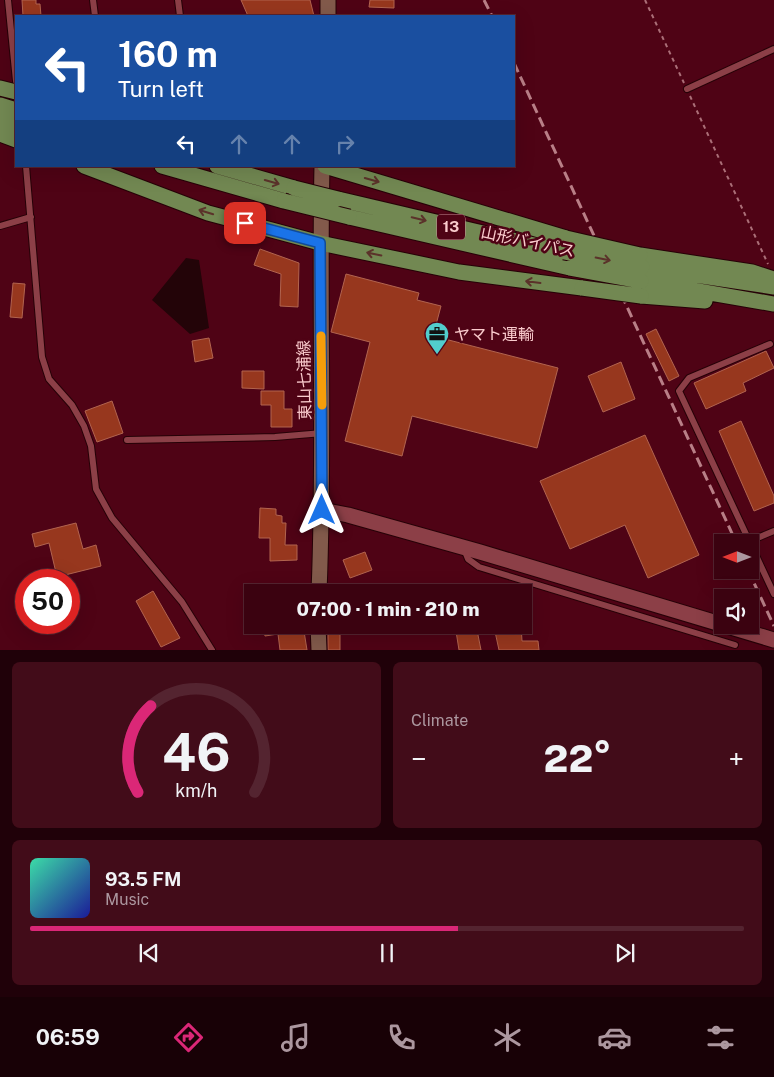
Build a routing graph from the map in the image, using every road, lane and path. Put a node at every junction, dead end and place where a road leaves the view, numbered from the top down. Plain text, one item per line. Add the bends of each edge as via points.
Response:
1 (8, 0) edge
2 (93, 0) edge
3 (178, 0) edge
4 (328, 0) edge
5 (645, 0) edge
6 (95, 15) edge
7 (180, 15) edge
8 (328, 15) edge
9 (774, 49) edge
10 (15, 70) edge
11 (0, 88) edge
12 (687, 89) junction
13 (15, 92) edge
14 (0, 105) edge
15 (15, 110) edge
16 (0, 120) edge
17 (15, 125) edge
18 (0, 134) edge
19 (15, 140) edge
20 (26, 167) edge
21 (87, 167) edge
22 (165, 167) edge
23 (220, 167) edge
24 (324, 167) edge
25 (327, 167) edge
26 (31, 217) junction
27 (0, 226) edge
28 (320, 243) junction
29 (565, 245) junction
30 (772, 274) edge
31 (641, 275) junction
32 (774, 287) edge
33 (774, 305) edge
34 (770, 344) dead end
35 (322, 433) junction
36 (127, 440) dead end
37 (322, 510) junction
38 (774, 530) edge
39 (746, 534) edge
40 (759, 538) edge
41 (463, 548) junction
42 (759, 562) edge
43 (319, 584) edge
44 (774, 594) edge
45 (318, 634) edge
46 (774, 640) edge
47 (735, 645) dead end
48 (212, 650) edge
49 (318, 650) edge

1 - 10 lane
2 - 6 lane
3 - 7 lane
4 - 8 main road
5 - 12 path
9 - 12 lane
11 - 13 highway
12 - 30 path
14 - 15 highway
16 - 17 highway
18 - 19 highway
20 - 26 lane
28 -> 21 highway via 208,213
22 - 31 highway, 山形バイパス / 13, bridge via 349,218 570,268
23 -> 29 highway, 山形バイパス / 13, bridge via 338,199
24 - 28 main road, 東山七浦線
25 -> 29 highway
26 - 27 lane
26 - 48 lane via 42,357 49,379 72,405 84,426 91,446 96,488 112,518 182,602
31 -> 28 highway, bridge via 582,288 459,272
28 - 35 main road, 東山七浦線
29 -> 31 highway, 山形バイパス / 13, bridge
30 - 31 highway
31 - 32 highway, 山形バイパス / 13
31 - 33 highway, 山形バイパス / 13
34 - 39 lane via 689,378 679,391
35 - 36 lane
35 - 37 main road, 東山七浦線
37 - 41 street
37 - 43 main road, 東山七浦線
38 - 40 lane
41 - 46 street
41 - 47 lane via 468,558 479,567
42 - 44 lane
45 - 49 main road

